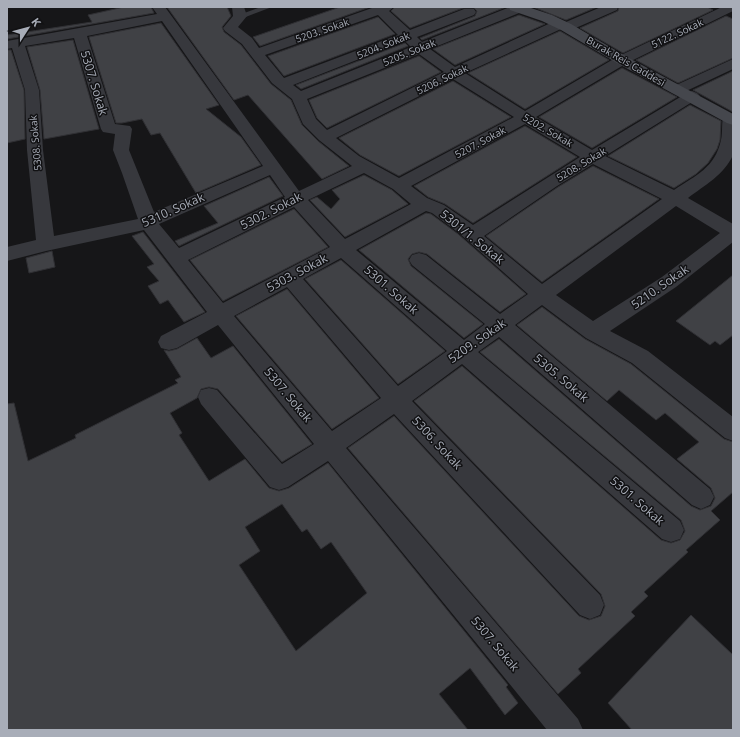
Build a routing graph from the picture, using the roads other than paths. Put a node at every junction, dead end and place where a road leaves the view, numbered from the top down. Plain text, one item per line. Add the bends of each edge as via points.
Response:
1 (268, 7) edge
2 (484, 7) edge
3 (612, 7) edge
4 (382, 8) edge
5 (517, 8) edge
6 (724, 11) edge
7 (161, 12) edge
8 (239, 12) edge
9 (563, 25) junction
10 (79, 33) junction
11 (407, 35) junction
12 (12, 44) edge
13 (420, 48) junction
14 (257, 53) junction
15 (622, 60) junction
16 (733, 63) edge
17 (454, 73) junction
18 (283, 84) junction
19 (685, 93) junction
20 (299, 97) junction
21 (526, 117) junction
22 (732, 119) edge
23 (325, 137) junction
24 (593, 157) junction
25 (366, 166) junction
26 (272, 168) junction
27 (399, 186) junction
28 (295, 198) junction
29 (675, 198) junction
30 (426, 204) junction
31 (148, 222) junction
32 (472, 235) junction
33 (731, 237) edge
34 (46, 244) junction
35 (342, 248) junction
36 (7, 254) edge
37 (177, 258) junction
38 (419, 260) dead end
39 (290, 277) junction
40 (542, 295) junction
41 (220, 314) junction
42 (500, 325) junction
43 (593, 332) junction
44 (168, 342) dead end
45 (462, 351) junction
46 (209, 397) dead end
47 (396, 400) junction
48 (731, 425) edge
49 (330, 446) junction
50 (701, 497) dead end
51 (671, 530) dead end
52 (590, 605) dead end
53 (567, 730) edge

1 - 8 lane
2 - 11 street, 5204. Sokak
3 - 9 street, 5206. Sokak
4 - 11 street, 5202. Sokak
4 - 14 street, 5203. Sokak
5 - 9 main road, Burak Reis Caddesi
5 - 13 street, 5205. Sokak
6 - 15 street, 5122. Sokak
7 - 10 street, 5307. Sokak
7 - 26 street, 5301. Sokak
8 - 14 street, 5301/1. Sokak via 230,28 247,40
9 - 15 main road, Burak Reis Caddesi
9 - 17 street, 5206. Sokak
10 - 12 street, 5307. Sokak
10 - 31 street, 5307. Sokak via 109,129 124,129 121,150
11 - 13 street, 5202. Sokak
11 - 18 street, 5204. Sokak
12 - 34 street, 5308. Sokak via 32,90 35,150
13 - 17 street, 5202. Sokak
13 - 20 street, 5205. Sokak
14 - 18 street, 5301/1. Sokak via 277,80
15 - 19 main road, Burak Reis Caddesi
15 - 21 street, 5207. Sokak
16 - 19 street, 5208. Sokak
17 - 21 street, 5202. Sokak
17 - 23 street, 5206. Sokak
18 - 20 street, 5301/1. Sokak
19 - 22 main road, Burak Reis Caddesi
19 - 24 street, 5208. Sokak
20 - 23 street, 5301/1. Sokak via 309,121
21 - 24 street, 5202. Sokak
21 - 27 street, 5207. Sokak
22 - 29 street, 5209. Sokak via 733,127 719,164
23 - 25 street, 5301/1. Sokak via 353,160
24 - 29 street, 5202. Sokak
24 - 32 street, 5208. Sokak
25 - 27 street, 5301/1. Sokak
25 - 28 street, 5302. Sokak
26 - 28 street, 5301. Sokak
26 - 31 street, 5310. Sokak
27 - 30 street, 5301/1. Sokak
28 - 35 street, 5301. Sokak
28 - 37 street, 5302. Sokak via 276,210
29 - 33 street, 5202. Sokak
29 - 40 street, 5209. Sokak
30 - 32 street, 5301/1. Sokak via 438,209
30 - 35 street, 5303. Sokak
31 - 34 street, 5310. Sokak
31 - 37 street, 5307. Sokak
32 - 40 street, 5301/1. Sokak
33 - 43 street, 5210. Sokak
34 - 36 street, 5310. Sokak
35 - 39 street, 5303. Sokak
35 - 45 street, 5301. Sokak
37 - 41 street, 5307. Sokak
38 - 42 street, 5305. Sokak
39 - 41 street, 5303. Sokak
39 - 47 street, 5306. Sokak
40 - 42 street, 5209. Sokak
40 - 43 street, 5301/1. Sokak
41 - 44 street, 5303. Sokak
41 - 49 street, 5307. Sokak
42 - 45 street, 5209. Sokak
42 - 50 street, 5305. Sokak
43 - 48 street, 5301/1. Sokak via 640,357
45 - 47 street, 5209. Sokak
45 - 51 street, 5301. Sokak
46 - 49 street, 5209. Sokak via 279,478
47 - 49 street, 5209. Sokak
47 - 52 street, 5306. Sokak
49 - 53 street, 5307. Sokak

